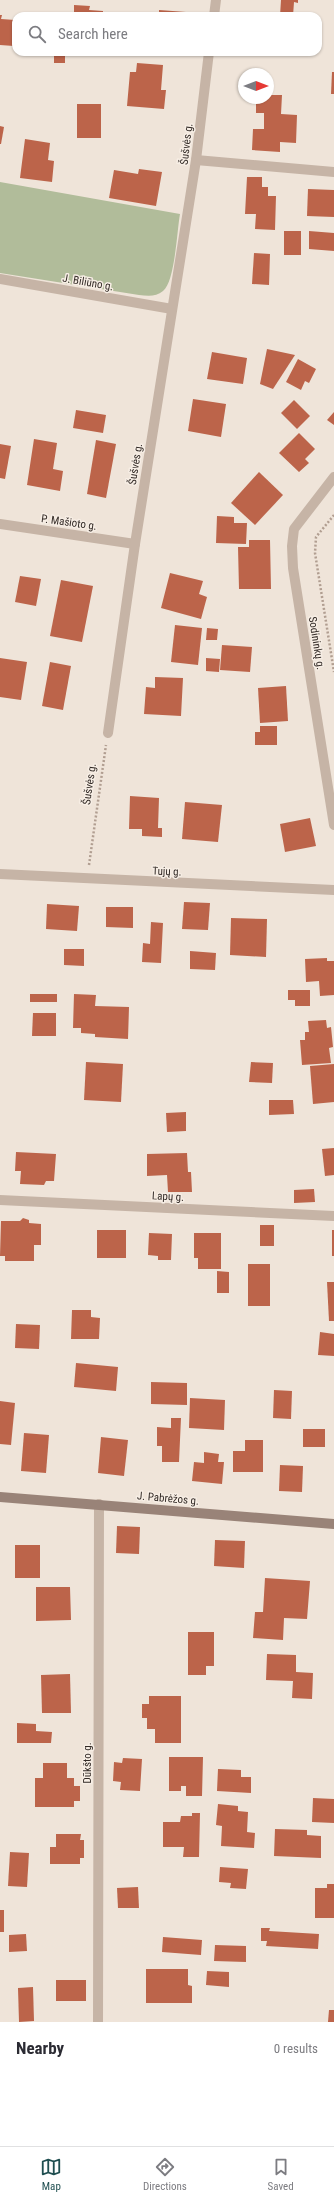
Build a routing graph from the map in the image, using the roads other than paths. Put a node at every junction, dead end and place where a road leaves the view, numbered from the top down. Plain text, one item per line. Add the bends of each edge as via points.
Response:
1 (216, 0) edge
2 (214, 12) edge
3 (209, 56) edge
4 (196, 160) junction
5 (334, 172) edge
6 (0, 279) edge
7 (172, 309) junction
8 (334, 477) edge
9 (0, 524) edge
10 (135, 544) junction
11 (108, 733) road end
12 (334, 825) edge
13 (0, 874) edge
14 (334, 890) edge
15 (0, 1200) edge
16 (334, 1216) edge
17 (0, 1497) edge
18 (99, 1504) junction
19 (334, 1524) edge
20 (98, 2022) edge

1 - 2 street
3 - 4 street, Šušvės g.
4 - 5 street
4 - 7 street, Šušvės g.
6 - 7 street, J. Biliūno g.
7 - 10 street, Šušvės g.
8 - 12 street, Sodininkų g. via 294,529 292,546 293,568
9 - 10 street, P. Mašioto g.
10 - 11 street, Šušvės g.
13 - 14 street, Tujų g.
15 - 16 street, Lapų g.
17 - 18 street, J. Pabrėžos g.
18 - 19 street, J. Pabrėžos g.
18 - 20 street, Dūkšto g.

